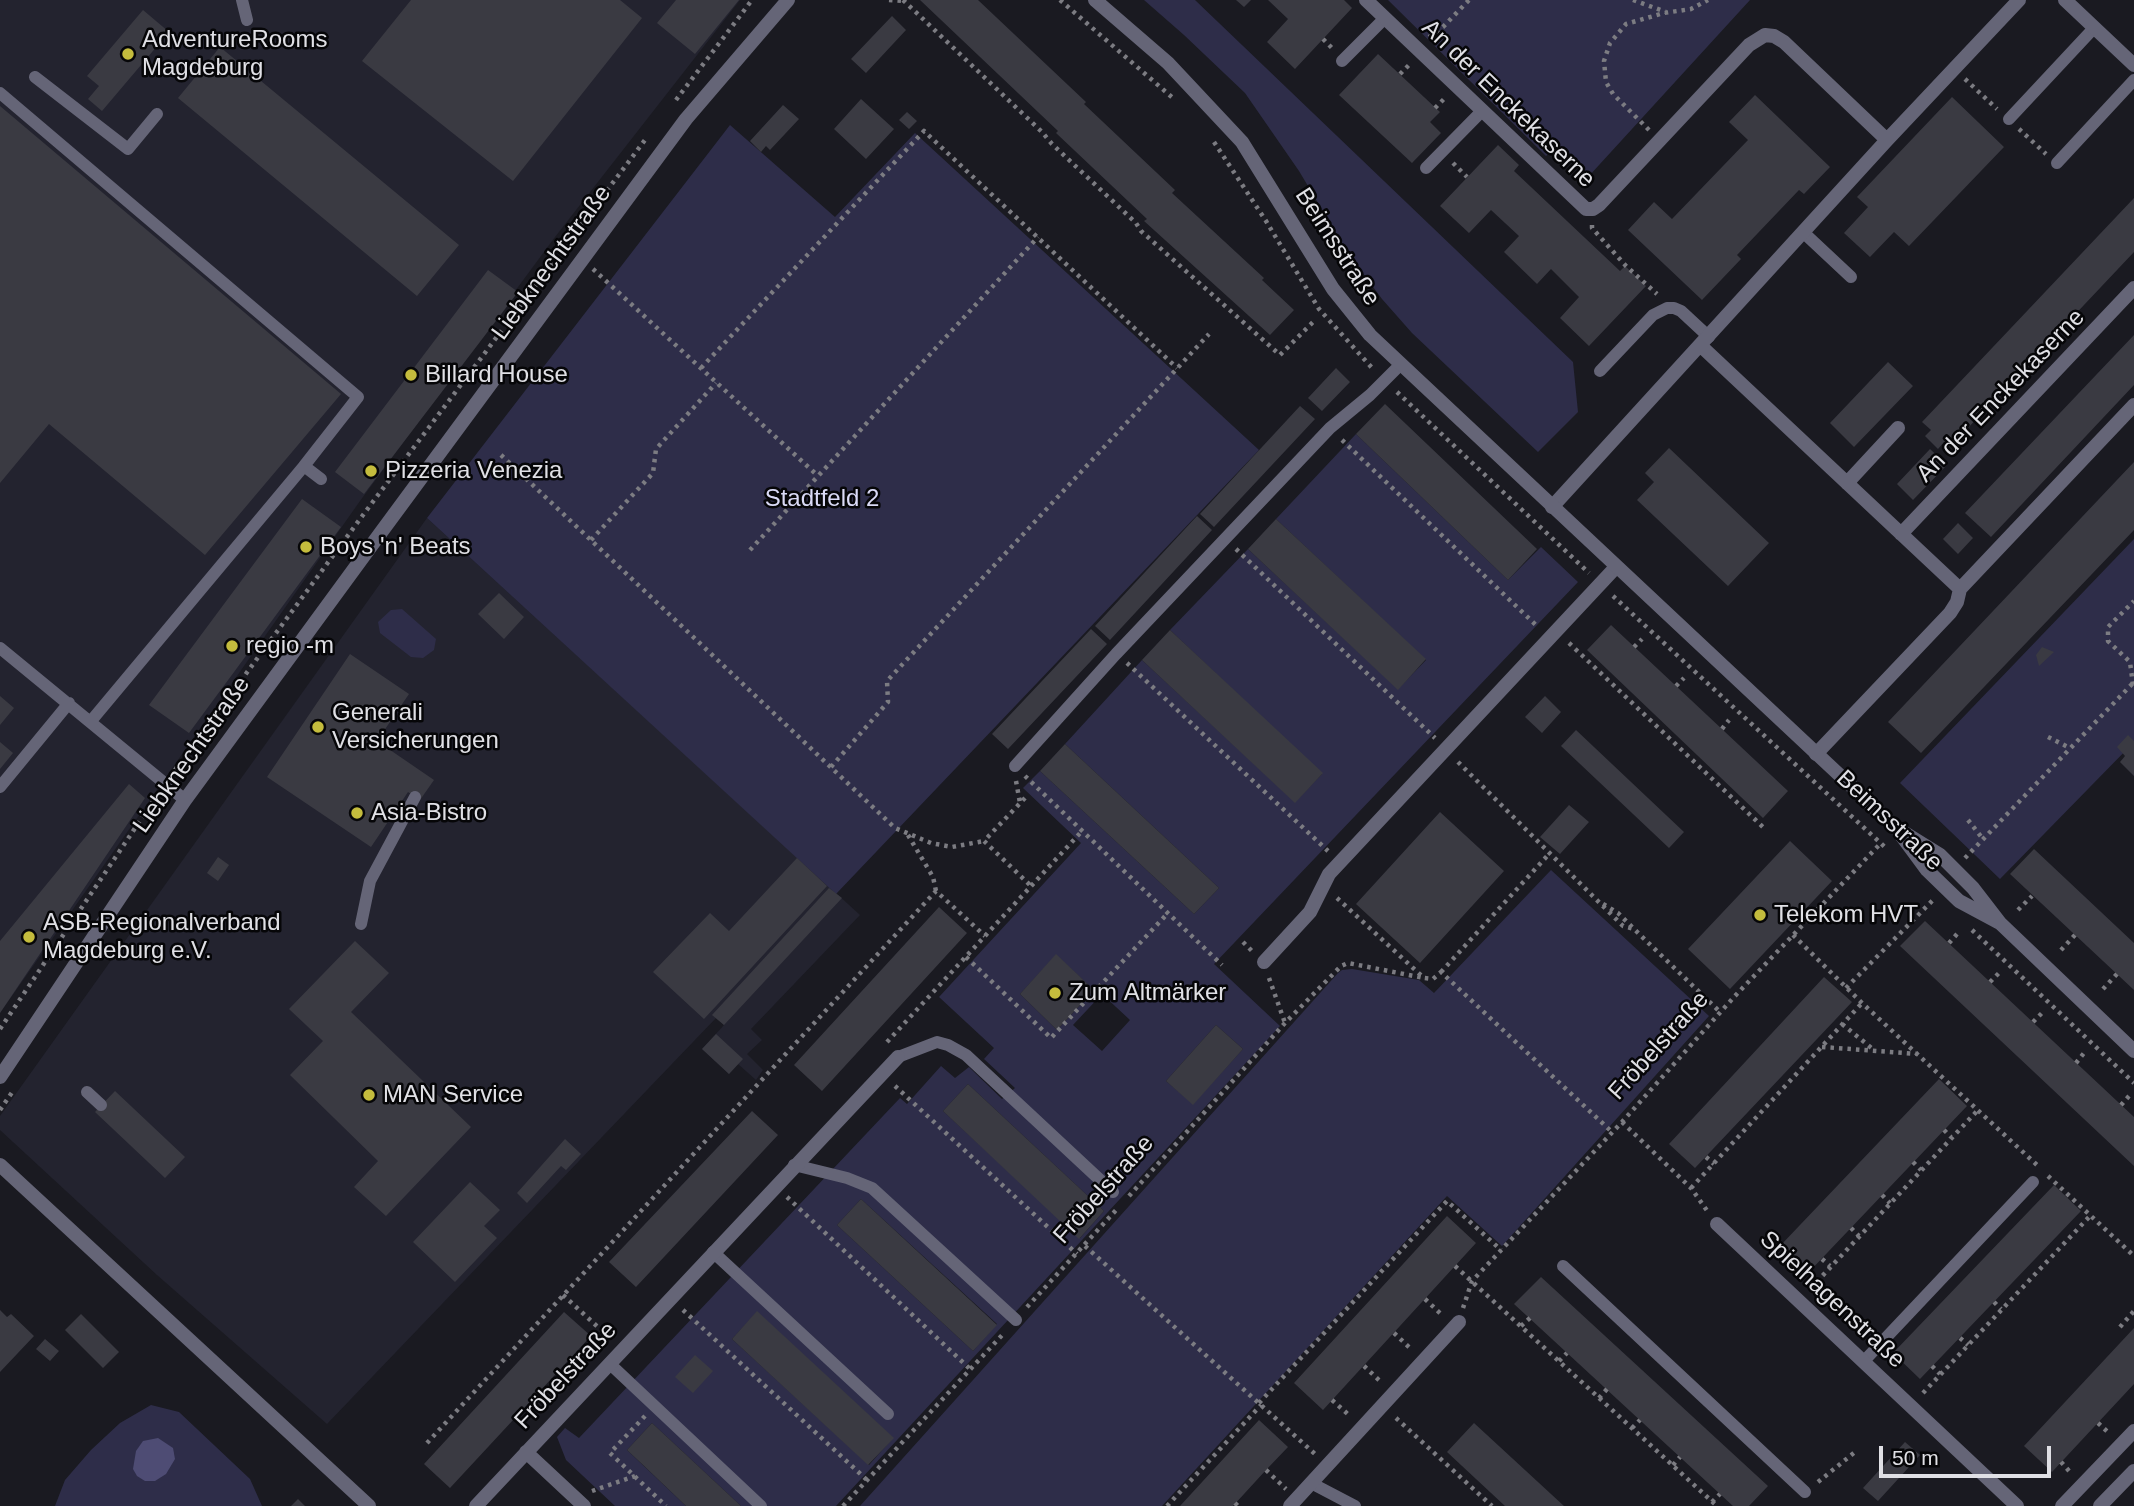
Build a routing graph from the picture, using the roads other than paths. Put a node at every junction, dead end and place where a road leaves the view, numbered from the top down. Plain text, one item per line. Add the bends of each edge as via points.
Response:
1 (242, 0) edge
2 (788, 0) edge
3 (1095, 0) edge
4 (1366, 0) edge
5 (2019, 0) edge
6 (2065, 0) edge
7 (1385, 18) junction
8 (247, 20) dead end
9 (2094, 28) junction
10 (1342, 61) dead end
11 (2134, 65) edge
12 (35, 78) dead end
13 (2134, 80) edge
14 (0, 93) edge
15 (1482, 111) junction
16 (157, 114) dead end
17 (2009, 120) dead end
18 (1887, 140) junction
19 (2057, 163) dead end
20 (1426, 168) dead end
21 (1804, 233) junction
22 (1852, 277) dead end
23 (2134, 288) edge
24 (1705, 341) junction
25 (1400, 365) junction
26 (1600, 371) dead end
27 (2134, 405) edge
28 (1898, 428) dead end
29 (304, 466) junction
30 (321, 479) dead end
31 (1847, 483) junction
32 (1552, 507) junction
33 (1901, 534) junction
34 (1616, 567) junction
35 (1960, 589) junction
36 (0, 648) edge
37 (69, 703) junction
38 (91, 720) junction
39 (1816, 754) junction
40 (1015, 766) road end
41 (0, 787) edge
42 (415, 797) dead end
43 (185, 800) junction
44 (360, 924) dead end
45 (1264, 962) road end
46 (2134, 1051) edge
47 (898, 1057) joint
48 (0, 1077) edge
49 (87, 1092) dead end
50 (101, 1105) dead end
51 (0, 1165) edge
52 (794, 1165) junction
53 (2034, 1182) dead end
54 (1113, 1192) dead end
55 (1717, 1224) road end
56 (713, 1252) junction
57 (1563, 1266) dead end
58 (1016, 1320) road end
59 (1458, 1322) road end
60 (1864, 1361) junction
61 (610, 1364) junction
62 (888, 1414) dead end
63 (2134, 1431) edge
64 (526, 1452) junction
65 (2134, 1471) edge
66 (1311, 1483) junction
67 (1805, 1492) road end
68 (579, 1501) edge
69 (1293, 1502) edge
70 (369, 1506) edge
71 (476, 1506) edge
72 (761, 1506) edge
73 (1355, 1506) edge
74 (2017, 1506) edge
75 (2062, 1506) edge
76 (2101, 1506) edge

1 - 8 lane
2 - 43 street, Liebknechtstraße via 686,119
3 - 25 street, Beimsstraße via 1168,63 1242,142 1346,307
4 - 7 street, An der Enckekaserne
5 - 18 street
6 - 9 street
7 - 10 lane
7 - 15 street, An der Enckekaserne
9 - 11 street
9 - 17 lane
12 - 16 lane via 128,149
13 - 19 lane
14 - 29 lane via 358,397
15 - 18 street, An der Enckekaserne via 1590,210 1600,205 1749,45 1765,35 1784,42
15 - 20 lane
18 - 21 street
21 - 22 lane
21 - 24 street
23 - 33 street, An der Enckekaserne
24 - 26 lane via 1681,311 1667,308 1653,315
24 - 31 street
24 - 32 street
25 - 32 street, Beimsstraße
25 - 40 lane via 1330,428
27 - 35 street
28 - 31 street
29 - 30 lane
29 - 38 lane
31 - 33 street
32 - 34 street, Beimsstraße
33 - 35 street
34 - 39 street, Beimsstraße
34 - 45 street via 1329,874 1310,912
35 - 39 street via 1950,613
36 - 37 lane
37 - 38 lane
37 - 41 lane
38 - 43 lane
39 - 46 street, Beimsstraße via 1896,828 1940,855 2000,923
42 - 44 lane via 370,881
43 - 48 street, Liebknechtstraße
47 - 52 street, Fröbelstraße
47 - 54 lane via 937,1042 966,1055
49 - 50 lane
51 - 70 street
52 - 56 street, Fröbelstraße
52 - 58 lane via 872,1188
53 - 60 lane
55 - 60 street, Spielhagenstraße
56 - 61 street, Fröbelstraße
56 - 62 lane
57 - 67 lane
59 - 66 street
60 - 74 street, Spielhagenstraße
61 - 64 street, Fröbelstraße
61 - 72 lane
63 - 75 street
64 - 68 street, Fröbelstraße
64 - 71 street, Fröbelstraße
65 - 76 street
66 - 69 street
66 - 73 lane

